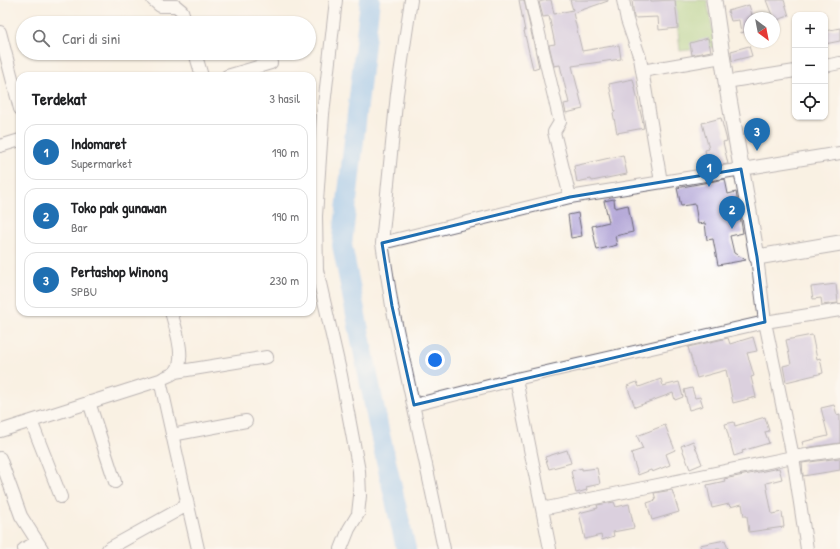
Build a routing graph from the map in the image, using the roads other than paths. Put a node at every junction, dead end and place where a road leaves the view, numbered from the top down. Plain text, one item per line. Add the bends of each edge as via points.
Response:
1 (153, 0) edge
2 (336, 0) edge
3 (411, 0) edge
4 (531, 0) edge
5 (623, 0) edge
6 (714, 0) edge
7 (181, 6) edge
8 (184, 16) edge
9 (0, 32) edge
10 (722, 58) junction
11 (197, 60) edge
12 (271, 62) dead end
13 (840, 63) edge
14 (828, 65) edge
15 (642, 71) junction
16 (792, 71) edge
17 (201, 72) edge
18 (240, 72) edge
19 (726, 82) junction
20 (16, 94) edge
21 (16, 141) edge
22 (0, 146) edge
23 (840, 153) edge
24 (741, 169) junction
25 (661, 182) junction
26 (570, 197) junction
27 (382, 243) junction
28 (840, 243) edge
29 (757, 257) junction
30 (840, 310) edge
31 (171, 316) edge
32 (765, 322) junction
33 (267, 357) dead end
34 (175, 372) junction
35 (516, 379) junction
36 (160, 380) junction
37 (89, 402) junction
38 (414, 405) junction
39 (31, 421) junction
40 (246, 421) dead end
41 (0, 431) edge
42 (172, 435) junction
43 (840, 450) edge
44 (793, 457) junction
45 (0, 458) edge
46 (115, 482) dead end
47 (61, 497) dead end
48 (187, 501) junction
49 (542, 509) junction
50 (40, 545) edge
51 (24, 549) edge
52 (108, 549) edge
53 (198, 549) edge
54 (341, 549) edge
55 (444, 549) edge
56 (550, 549) edge
57 (807, 549) edge

1 - 7 street via 160,6
2 - 54 street via 323,114 316,216 317,270 341,375 359,478 358,514
3 - 27 street via 397,94
4 - 26 street via 560,122 554,132
5 - 15 street
6 - 10 street
7 - 8 street
9 - 20 street
10 - 15 street
10 - 19 street
11 - 17 street
12 - 18 street
13 - 14 street
15 - 25 street
16 - 19 street
19 - 24 street
21 - 22 street
23 - 24 street
24 - 25 street
24 - 29 street
25 - 26 street
26 - 27 street
27 - 38 street via 392,306
28 - 29 street
29 - 32 street
30 - 32 street
31 - 34 street via 180,343 180,363
32 - 35 street
32 - 44 street
33 - 34 street
34 - 36 street
35 - 38 street
35 - 49 street
36 - 37 street
36 - 42 street
37 - 39 street
37 - 46 street
38 - 55 street
39 - 41 street
39 - 47 street
40 - 42 street
42 - 48 street
43 - 44 street
44 - 49 street
44 - 57 street
45 - 50 street via 21,516
48 - 52 street via 182,508
48 - 53 street
49 - 56 street
50 - 51 street

